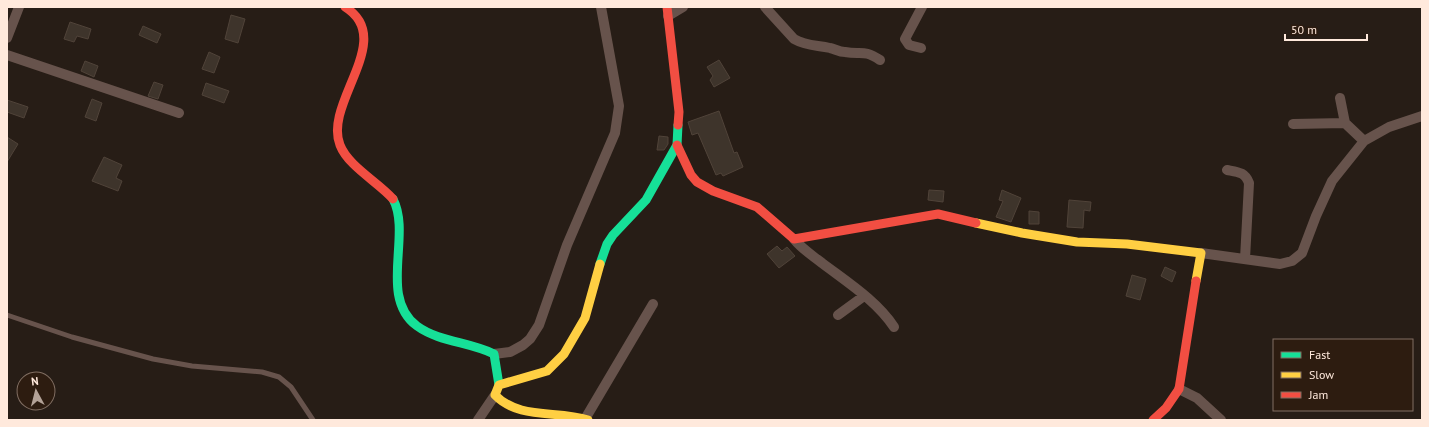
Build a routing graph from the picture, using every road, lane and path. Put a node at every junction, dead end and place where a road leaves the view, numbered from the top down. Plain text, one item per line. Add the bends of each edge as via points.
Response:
1 (19, 7) edge
2 (345, 7) edge
3 (601, 7) edge
4 (683, 7) edge
5 (765, 7) edge
6 (922, 7) edge
7 (667, 12) edge
8 (7, 38) edge
9 (921, 48) dead end
10 (7, 55) edge
11 (880, 60) dead end
12 (1340, 98) dead end
13 (179, 113) dead end
14 (1422, 116) edge
15 (1345, 123) junction
16 (1293, 124) dead end
17 (1364, 141) junction
18 (677, 145) junction
19 (1227, 170) dead end
20 (794, 239) junction
21 (1201, 253) junction
22 (1245, 259) junction
23 (864, 296) junction
24 (654, 304) dead end
25 (7, 314) edge
26 (838, 314) dead end
27 (894, 327) dead end
28 (494, 354) junction
29 (500, 385) junction
30 (1179, 389) junction
31 (495, 395) junction
32 (587, 419) edge
33 (312, 420) edge
34 (478, 420) edge
35 (1153, 420) edge
36 (1222, 420) edge

1 - 8 street
2 - 28 street via 359,19 364,28 364,39 337,136 351,161 392,196 399,210 399,296 404,313 412,323 433,334 478,346
3 - 28 street via 619,106 615,133 567,245 539,325 523,345 510,352
4 - 7 street
5 - 11 street via 798,42 846,53 866,52
6 - 9 street via 905,39 909,45
7 - 18 street via 679,112
10 - 13 street
12 - 15 street
14 - 17 street via 1389,127
15 - 16 street
15 - 17 street
17 - 22 street via 1332,181 1302,253 1292,261 1280,264
18 - 20 street via 697,182 713,191 757,207
18 - 29 street via 646,200 613,235 608,244 600,261 585,318 564,354 547,371
19 - 22 street via 1241,173 1247,177 1249,183
20 - 21 street via 938,214 1077,242 1127,244
20 - 23 street via 806,253
21 - 22 street
21 - 30 street
23 - 26 street
23 - 27 street via 883,312
24 - 32 street
25 - 33 lane via 72,337 152,359 192,366 262,372 278,377 291,387
28 - 29 street
29 - 31 street
30 - 35 street via 1166,408
30 - 36 street via 1197,398
31 - 32 street via 510,408
31 - 34 street

